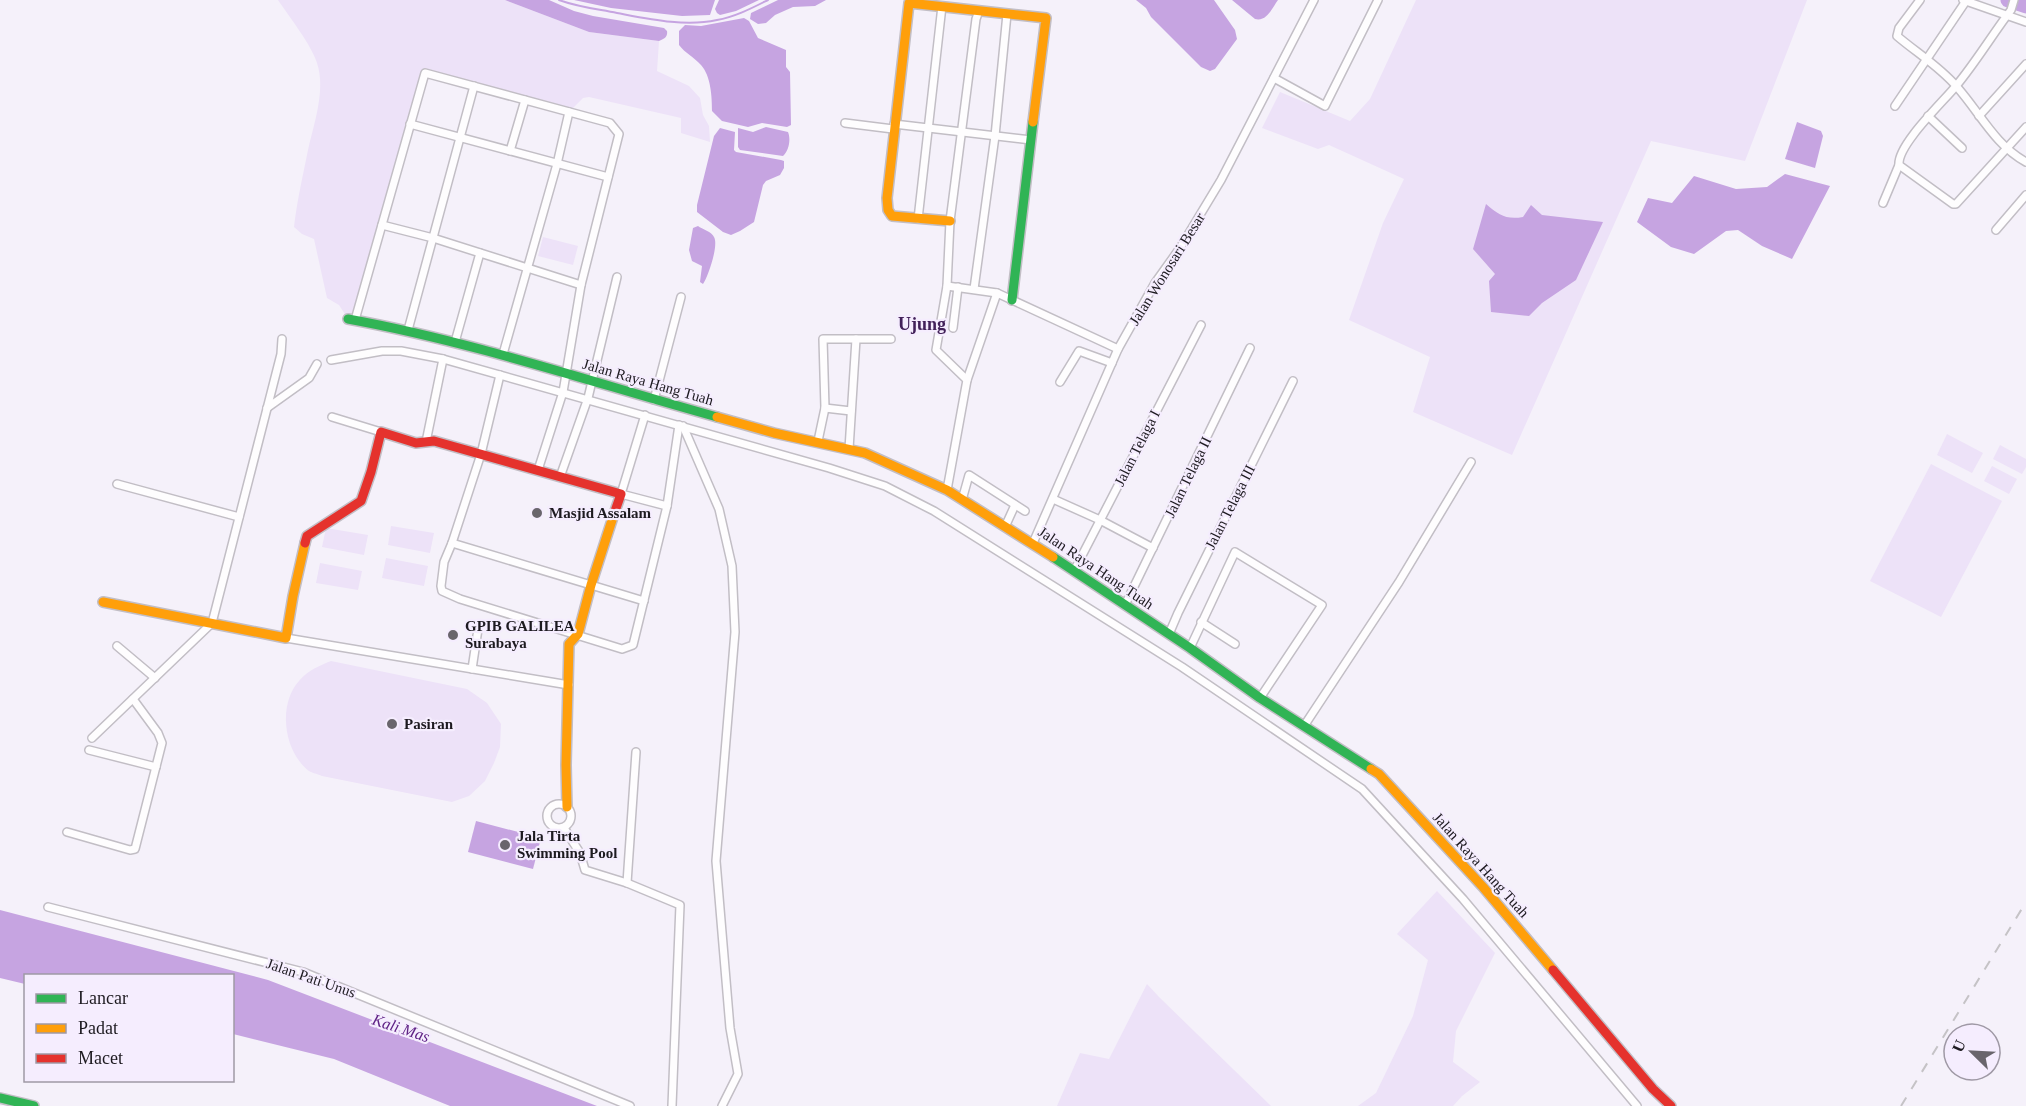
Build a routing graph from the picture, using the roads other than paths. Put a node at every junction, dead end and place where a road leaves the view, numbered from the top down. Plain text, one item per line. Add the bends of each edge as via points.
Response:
1 (1314, 0) edge
2 (1378, 0) edge
3 (1920, 0) edge
4 (2014, 0) edge
5 (1965, 1) edge
6 (942, 6) junction
7 (979, 11) junction
8 (2009, 13) junction
9 (1007, 14) junction
10 (2026, 22) edge
11 (1927, 59) junction
12 (2026, 64) edge
13 (1274, 78) junction
14 (1956, 86) junction
15 (474, 87) junction
16 (525, 100) junction
17 (1895, 106) dead end
18 (569, 112) junction
19 (1928, 116) junction
20 (1979, 116) junction
21 (845, 123) dead end
22 (410, 124) junction
23 (894, 126) junction
24 (928, 127) junction
25 (2026, 127) edge
26 (962, 132) junction
27 (995, 136) junction
28 (460, 138) junction
29 (1031, 140) junction
30 (1962, 148) dead end
31 (2005, 148) junction
32 (510, 151) junction
33 (2024, 158) edge
34 (1898, 163) junction
35 (557, 164) junction
36 (608, 177) junction
37 (2026, 195) edge
38 (1883, 203) dead end
39 (918, 219) junction
40 (950, 221) junction
41 (382, 225) junction
42 (1996, 230) dead end
43 (433, 238) junction
44 (480, 253) junction
45 (528, 268) junction
46 (617, 277) dead end
47 (581, 285) junction
48 (947, 286) junction
49 (958, 287) junction
50 (974, 289) junction
51 (997, 293) junction
52 (681, 297) dead end
53 (1012, 300) junction
54 (351, 320) joint
55 (1201, 325) dead end
56 (953, 328) dead end
57 (408, 330) junction
58 (282, 339) dead end
59 (856, 339) junction
60 (891, 339) dead end
61 (455, 342) junction
62 (1250, 348) dead end
63 (1118, 349) junction
64 (503, 354) junction
65 (443, 359) junction
66 (331, 360) dead end
67 (1112, 363) junction
68 (317, 364) dead end
69 (567, 374) junction
70 (500, 375) junction
71 (967, 380) junction
72 (1293, 381) dead end
73 (592, 382) junction
74 (1060, 382) dead end
75 (563, 392) junction
76 (588, 398) junction
77 (654, 400) junction
78 (267, 408) junction
79 (825, 408) junction
80 (851, 411) junction
81 (645, 415) junction
82 (332, 417) dead end
83 (681, 426) junction
84 (381, 432) junction
85 (818, 441) junction
86 (426, 442) junction
87 (849, 449) junction
88 (481, 454) junction
89 (1470, 462) dead end
90 (538, 470) junction
91 (560, 477) junction
92 (117, 484) dead end
93 (947, 490) junction
94 (621, 494) junction
95 (1053, 498) junction
96 (962, 500) junction
97 (1015, 505) junction
98 (667, 506) junction
99 (1025, 511) dead end
100 (239, 517) junction
101 (1100, 520) junction
102 (1005, 527) junction
103 (452, 543) junction
104 (1033, 543) junction
105 (1154, 548) junction
106 (1074, 572) junction
107 (591, 585) junction
108 (644, 601) junction
109 (103, 602) dead end
110 (1125, 605) junction
111 (1201, 622) junction
112 (212, 623) junction
113 (478, 629) dead end
114 (578, 634) junction
115 (1169, 634) junction
116 (286, 638) junction
117 (1235, 644) dead end
118 (117, 646) dead end
119 (1190, 648) junction
120 (472, 669) junction
121 (155, 678) junction
122 (568, 685) junction
123 (1260, 698) junction
124 (133, 699) junction
125 (1304, 726) junction
126 (92, 738) dead end
127 (89, 750) dead end
128 (636, 752) dead end
129 (156, 767) junction
130 (567, 807) junction
131 (564, 828) junction
132 (67, 832) dead end
133 (627, 883) junction
134 (48, 907) dead end
135 (0, 1098) edge
136 (13, 1104) edge
137 (30, 1106) edge
138 (630, 1106) edge
139 (672, 1106) edge
140 (722, 1106) edge
141 (1637, 1106) edge
142 (1671, 1106) edge

1 - 13 street, Jalan Wonosari Besar
2 - 13 street via 1326,105
3 - 11 street via 1899,28 1898,36
4 - 8 street
5 - 8 street
5 - 11 street
6 - 7 street
6 - 23 street via 909,3
6 - 24 street
7 - 9 street
7 - 26 street
8 - 10 street
8 - 14 street
9 - 27 street
9 - 29 street via 1046,18
11 - 14 street
11 - 17 street
12 - 20 street
13 - 63 street, Jalan Wonosari Besar via 1221,180
14 - 19 street
14 - 20 street
15 - 16 street
15 - 22 street via 425,73
15 - 28 street
16 - 18 street
16 - 32 street
18 - 35 street
18 - 36 street via 610,123 619,134
19 - 30 street
19 - 34 street
20 - 31 street
21 - 23 street
22 - 28 street
22 - 41 street
23 - 24 street
23 - 39 street via 888,210 892,216
24 - 26 street
24 - 39 street
25 - 31 street
26 - 27 street
26 - 40 street
27 - 29 street
27 - 50 street
28 - 32 street
28 - 43 street
29 - 53 street
31 - 33 street
31 - 34 street via 1956,204
32 - 35 street
34 - 38 street
35 - 36 street
35 - 45 street
36 - 47 street
37 - 42 street
39 - 40 street
40 - 48 street
41 - 43 street
41 - 54 street
43 - 44 street
43 - 57 street
44 - 45 street
44 - 61 street
45 - 47 street
45 - 64 street
46 - 73 street
47 - 69 street
48 - 49 street
48 - 71 street via 936,350
49 - 50 street
49 - 56 street
50 - 51 street
51 - 53 street
51 - 71 street
52 - 77 street
53 - 63 street
54 - 57 street, Jalan Raya Hang Tuah
55 - 101 street, Jalan Telaga I
57 - 61 street, Jalan Raya Hang Tuah
58 - 78 street
59 - 60 street
59 - 79 street via 823,339
59 - 80 street
61 - 64 street, Jalan Raya Hang Tuah
62 - 105 street, Jalan Telaga II
63 - 67 street, Jalan Wonosari Besar
64 - 69 street, Jalan Raya Hang Tuah
65 - 66 street via 382,351
65 - 70 street
65 - 86 street
67 - 74 street via 1079,351
67 - 95 street, Jalan Wonosari Besar
68 - 78 street via 309,378
69 - 73 street, Jalan Raya Hang Tuah
69 - 75 street
70 - 75 street
70 - 88 street
71 - 93 street
72 - 115 street, Jalan Telaga III
73 - 76 street
73 - 77 street, Jalan Raya Hang Tuah
75 - 76 street
75 - 90 street
76 - 81 street
76 - 91 street
77 - 85 street, Jalan Raya Hang Tuah
78 - 100 street
79 - 80 street
79 - 85 street
80 - 87 street
81 - 83 street
81 - 94 street
82 - 84 street
83 - 98 street
83 - 140 street via 719,510 732,566 735,632 716,861 730,1028 738,1074
83 - 141 street via 829,468 908,496 1182,667 1362,789 1463,899
84 - 86 street via 416,443
84 - 116 street via 362,501 307,536
85 - 87 street, Jalan Raya Hang Tuah
86 - 88 street
87 - 93 street, Jalan Raya Hang Tuah
88 - 90 street
88 - 103 street
89 - 125 street via 1400,582
90 - 91 street
91 - 94 street
92 - 100 street
93 - 96 street, Jalan Raya Hang Tuah
94 - 98 street
94 - 107 street
95 - 101 street
95 - 104 street, Jalan Wonosari Besar
96 - 97 street via 969,475
96 - 102 street, Jalan Raya Hang Tuah
97 - 99 street
97 - 102 street
98 - 108 street
100 - 112 street
101 - 105 street
101 - 106 street, Jalan Telaga I
102 - 104 street, Jalan Raya Hang Tuah
103 - 107 street
103 - 114 street via 444,562 442,591
104 - 106 street, Jalan Raya Hang Tuah
105 - 110 street, Jalan Telaga II
106 - 110 street, Jalan Raya Hang Tuah
107 - 108 street
107 - 114 street
108 - 114 street via 633,645 622,649
109 - 112 street
110 - 115 street, Jalan Raya Hang Tuah
111 - 117 street
111 - 119 street
111 - 123 street via 1235,552 1322,605
112 - 116 street
112 - 121 street
113 - 120 street
114 - 122 street via 569,644
115 - 119 street, Jalan Raya Hang Tuah
116 - 120 street
118 - 121 street
119 - 123 street, Jalan Raya Hang Tuah
120 - 122 street
121 - 124 street
122 - 130 street
123 - 125 street, Jalan Raya Hang Tuah
124 - 126 street
124 - 129 street via 162,743
125 - 142 street, Jalan Raya Hang Tuah via 1379,774 1483,887
127 - 129 street
128 - 133 street
129 - 132 street via 135,849
130 - 131 street via 570,822
130 - 131 street via 551,806 546,813 552,827
131 - 133 street via 580,853 585,870
133 - 139 street via 680,905
134 - 138 street, Jalan Pati Unus via 303,972
135 - 136 street
136 - 137 street

